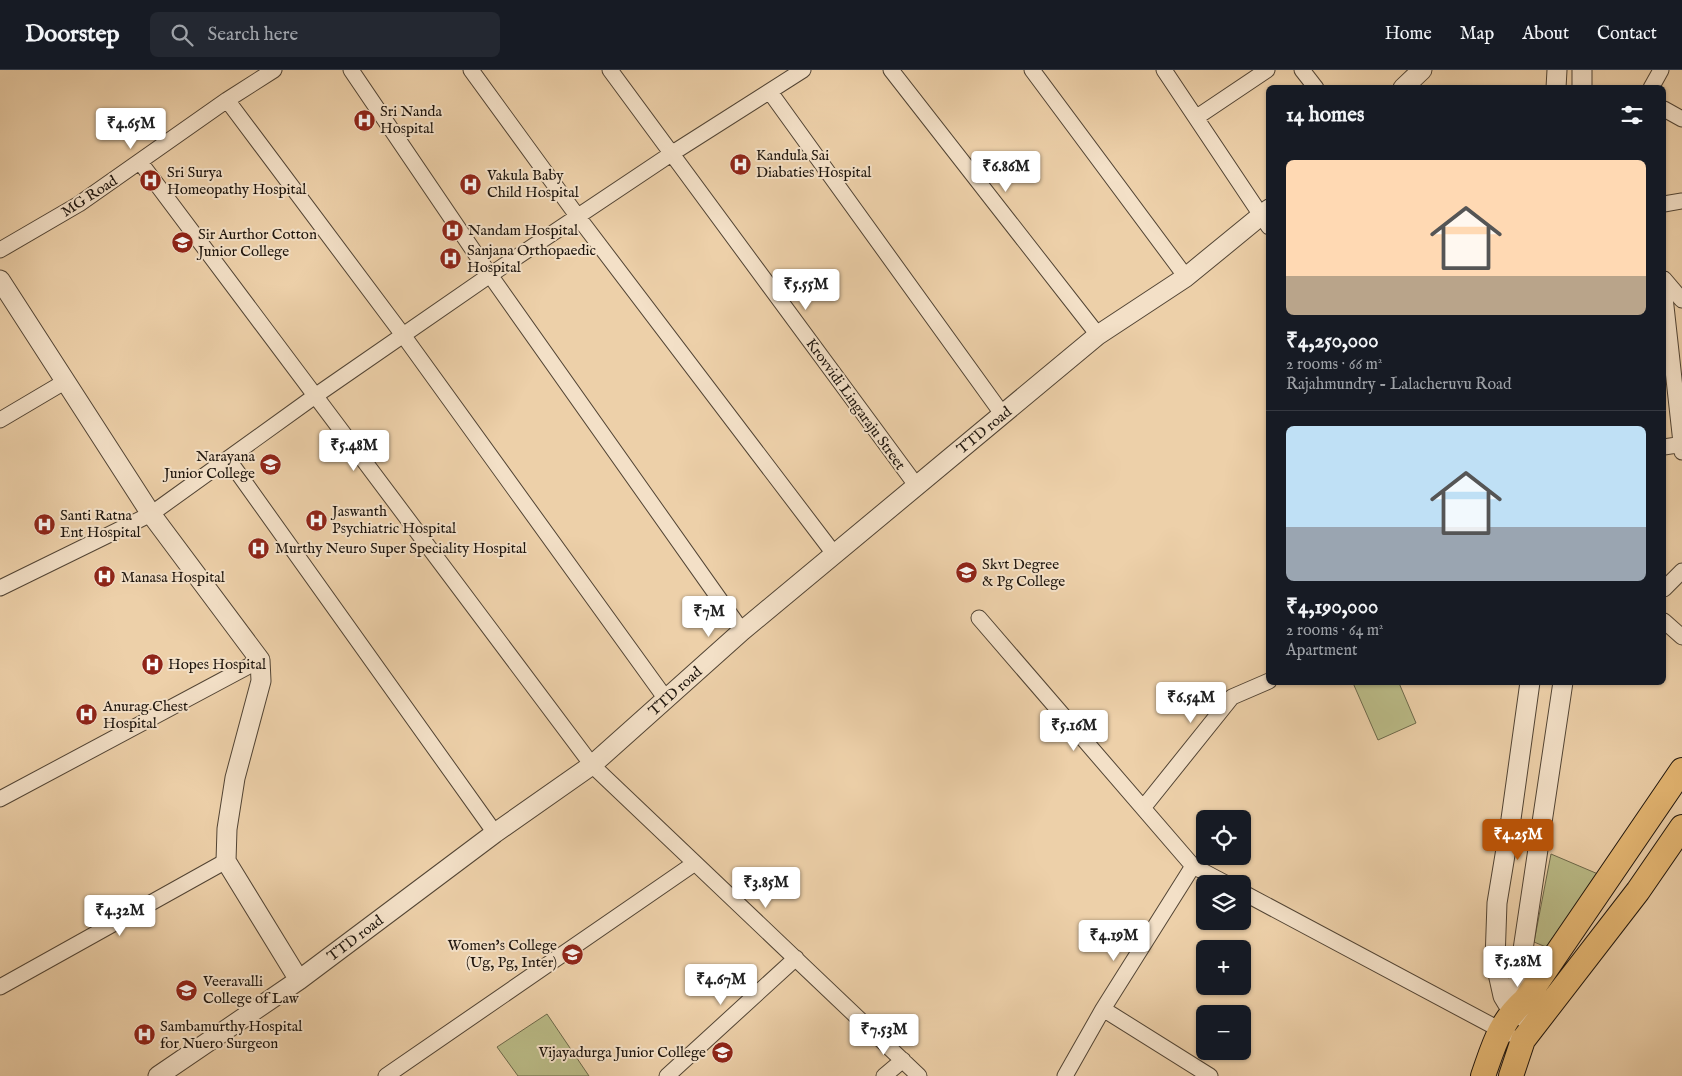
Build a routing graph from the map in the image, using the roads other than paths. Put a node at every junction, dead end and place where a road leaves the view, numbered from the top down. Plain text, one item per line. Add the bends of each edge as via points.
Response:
1 (274, 70) edge
2 (351, 70) edge
3 (472, 70) edge
4 (610, 70) edge
5 (803, 70) edge
6 (891, 70) edge
7 (1032, 70) edge
8 (1164, 70) edge
9 (1267, 70) edge
10 (1302, 70) edge
11 (1422, 70) edge
12 (1557, 70) edge
13 (1582, 70) edge
14 (1661, 70) edge
15 (1314, 85) edge
16 (1406, 85) edge
17 (1556, 85) edge
18 (1582, 85) edge
19 (1653, 85) edge
20 (770, 92) junction
21 (227, 100) junction
22 (1666, 110) edge
23 (1197, 117) junction
24 (1682, 119) edge
25 (671, 154) junction
26 (140, 162) junction
27 (1682, 201) edge
28 (1666, 204) edge
29 (578, 217) junction
30 (1266, 218) edge
31 (0, 250) edge
32 (490, 275) junction
33 (1186, 277) junction
34 (0, 280) edge
35 (1666, 281) edge
36 (1682, 300) edge
37 (1666, 306) edge
38 (403, 335) junction
39 (1098, 335) junction
40 (66, 381) junction
41 (315, 396) junction
42 (1003, 415) junction
43 (0, 420) edge
44 (1681, 445) edge
45 (1666, 447) edge
46 (228, 460) junction
47 (916, 485) junction
48 (151, 514) junction
49 (835, 555) junction
50 (1682, 571) edge
51 (1666, 587) edge
52 (0, 588) edge
53 (979, 618) dead end
54 (1666, 623) edge
55 (742, 631) junction
56 (1682, 638) edge
57 (260, 660) junction
58 (1266, 682) edge
59 (1530, 685) edge
60 (1563, 685) edge
61 (666, 699) junction
62 (592, 765) junction
63 (1682, 771) edge
64 (0, 799) edge
65 (1143, 808) junction
66 (1682, 827) edge
67 (495, 834) junction
68 (226, 861) junction
69 (695, 863) junction
70 (1193, 866) junction
71 (1210, 875) edge
72 (1612, 876) junction
73 (1638, 890) junction
74 (1251, 896) edge
75 (796, 958) junction
76 (299, 980) junction
77 (0, 987) edge
78 (1103, 1009) junction
79 (1512, 1014) junction
80 (1534, 1024) junction
81 (903, 1060) junction
82 (158, 1076) edge
83 (386, 1076) edge
84 (666, 1076) edge
85 (884, 1076) edge
86 (919, 1076) edge
87 (1065, 1076) edge
88 (1210, 1076) edge
89 (1483, 1076) edge
90 (1511, 1076) edge

1 - 21 street, MG Road
2 - 32 street
3 - 29 street
4 - 25 street, Krovvidi Lingaraju Street
5 - 20 street
6 - 39 street
7 - 33 street
8 - 23 street
9 - 23 street
10 - 15 street
11 - 16 street
12 - 17 street
13 - 18 street
14 - 19 street
20 - 25 street
20 - 42 street
21 - 26 street, MG Road
21 - 38 street
22 - 24 street
23 - 30 street
25 - 29 street
25 - 47 street, Krovvidi Lingaraju Street
26 - 31 street, MG Road via 79,204
26 - 41 street
27 - 28 street
29 - 32 street
29 - 49 street
30 - 33 street, TTD road
32 - 38 street
32 - 55 street
33 - 39 street, TTD road
34 - 40 street
35 - 36 street
37 - 44 street
38 - 41 street
38 - 61 street
39 - 42 street, TTD road
40 - 43 street
40 - 48 street
41 - 46 street
41 - 62 street
42 - 47 street, TTD road
44 - 45 street
46 - 48 street
46 - 67 street
47 - 49 street, TTD road
48 - 52 street
48 - 57 street
49 - 55 street, TTD road
50 - 51 street
53 - 65 street
54 - 56 street
55 - 61 street, TTD road
57 - 64 street
57 - 68 street via 261,682 235,778
58 - 65 street via 1232,697
59 - 79 street via 1497,903 1495,960 1503,996
60 - 79 street
61 - 62 street, TTD road
62 - 67 street, TTD road
62 - 69 street
63 - 72 main road
65 - 70 street
66 - 73 main road
67 - 76 street, TTD road
68 - 76 street
68 - 77 street
69 - 75 street
69 - 83 street
70 - 71 street
70 - 78 street
72 - 73 main road
72 - 79 main road
73 - 80 main road
74 - 79 street
75 - 81 street
75 - 84 street
76 - 82 street, TTD road
78 - 87 street
78 - 88 street
79 - 80 street
79 - 80 street
79 - 89 main road
80 - 90 main road
81 - 85 street
81 - 86 street

